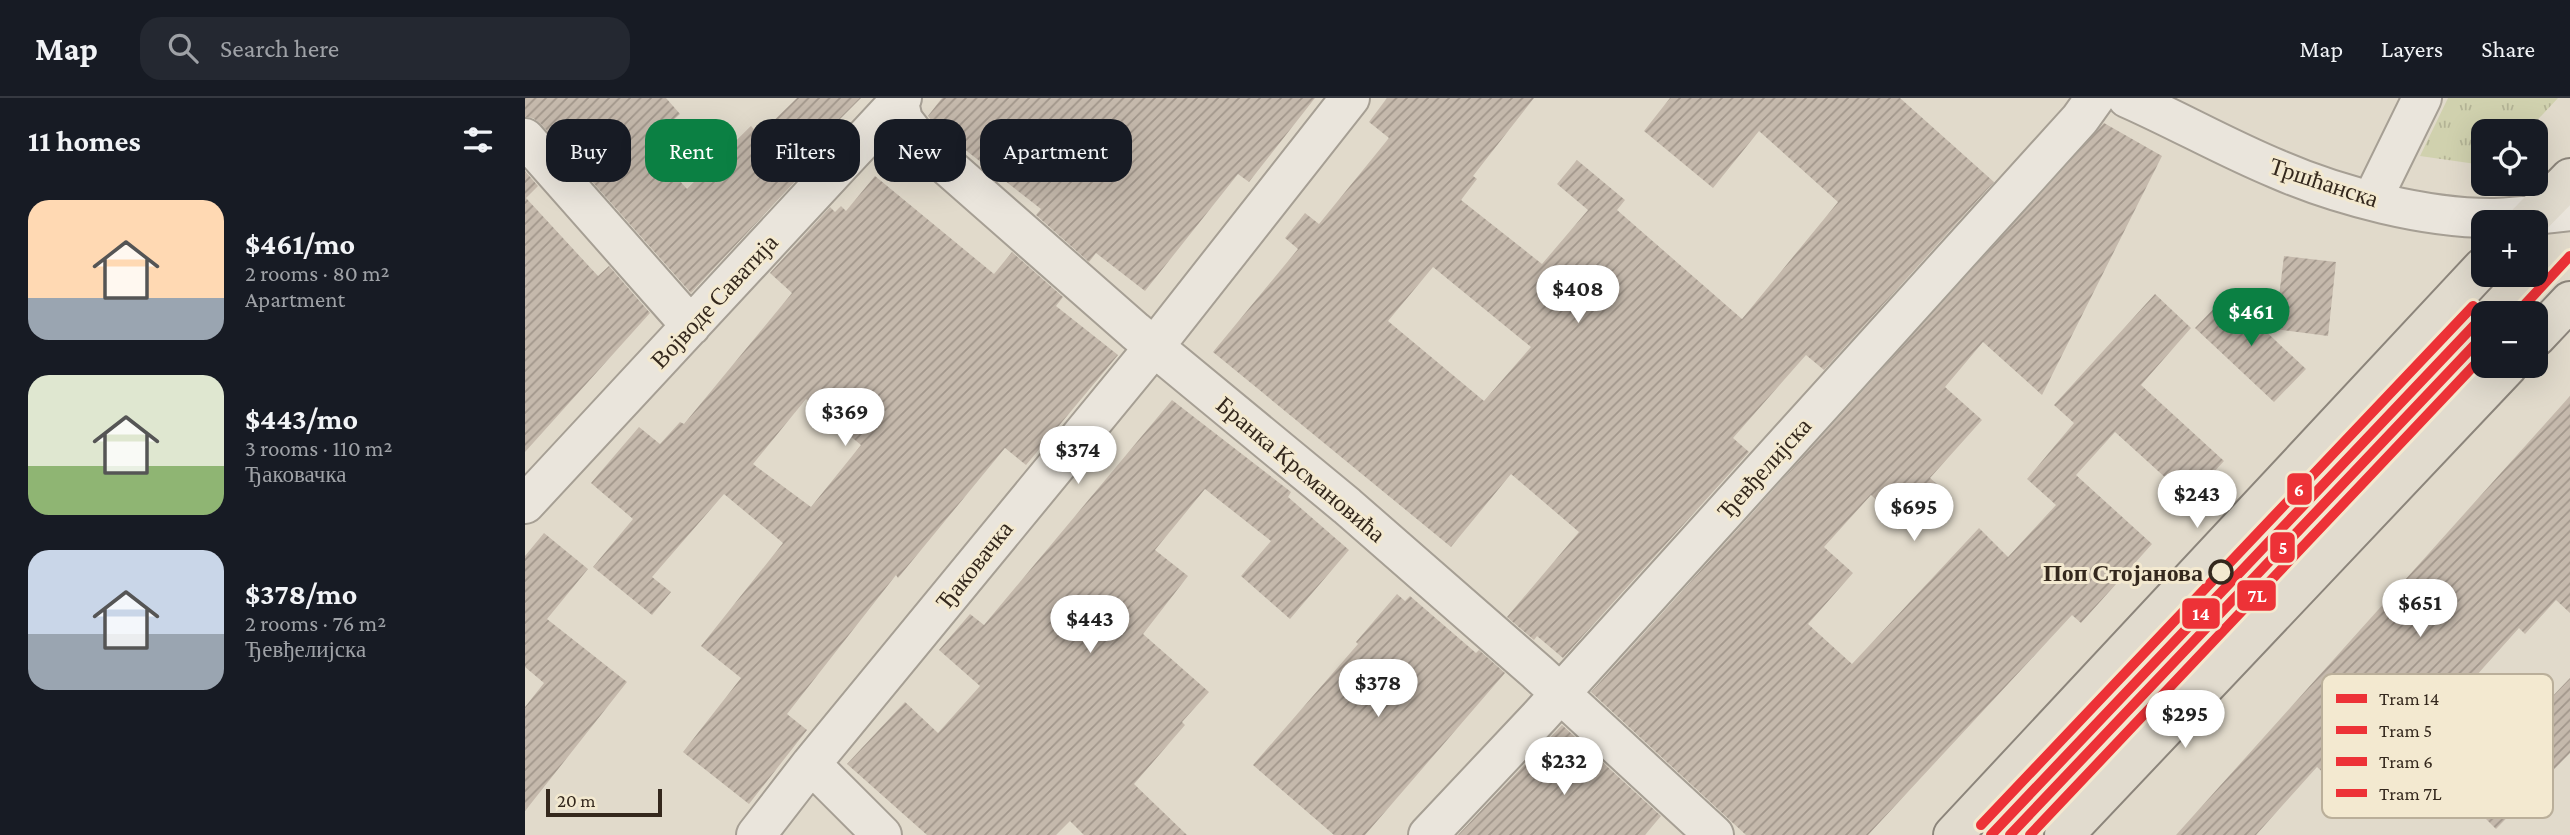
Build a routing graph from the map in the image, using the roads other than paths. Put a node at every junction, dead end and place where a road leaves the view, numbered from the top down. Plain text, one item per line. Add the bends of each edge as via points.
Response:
1 (1350, 98) edge
2 (2095, 98) edge
3 (2127, 98) edge
4 (2422, 98) edge
5 (899, 100) edge
6 (525, 138) edge
7 (2570, 177) edge
8 (2372, 200) junction
9 (2548, 210) edge
10 (2471, 216) edge
11 (2471, 280) edge
12 (2570, 301) edge
13 (2548, 324) edge
14 (691, 326) junction
15 (1154, 346) junction
16 (2497, 378) edge
17 (525, 504) edge
18 (1560, 693) junction
19 (811, 764) junction
20 (756, 835) edge
21 (882, 835) edge
22 (1428, 835) edge
23 (1714, 835) edge
24 (1953, 835) edge
25 (2064, 835) edge

1 - 15 street, Ђаковачка
2 - 18 street, Ђевђелијска
3 - 8 street, Тршћанска via 2274,168
4 - 8 street
5 - 14 street, Војводе Саватија
5 - 15 street, Бранка Крсмановића via 907,127 921,143
6 - 14 street
7 - 9 main road
8 - 10 street, Тршћанска
11 - 24 main road
12 - 13 main road
14 - 17 street, Војводе Саватија
15 - 18 street, Бранка Крсмановића via 1347,506
15 - 19 street, Ђаковачка
16 - 25 main road
18 - 22 street, Ђевђелијска
18 - 23 street, Бранка Крсмановића
19 - 20 street, Ђаковачка
19 - 21 street

